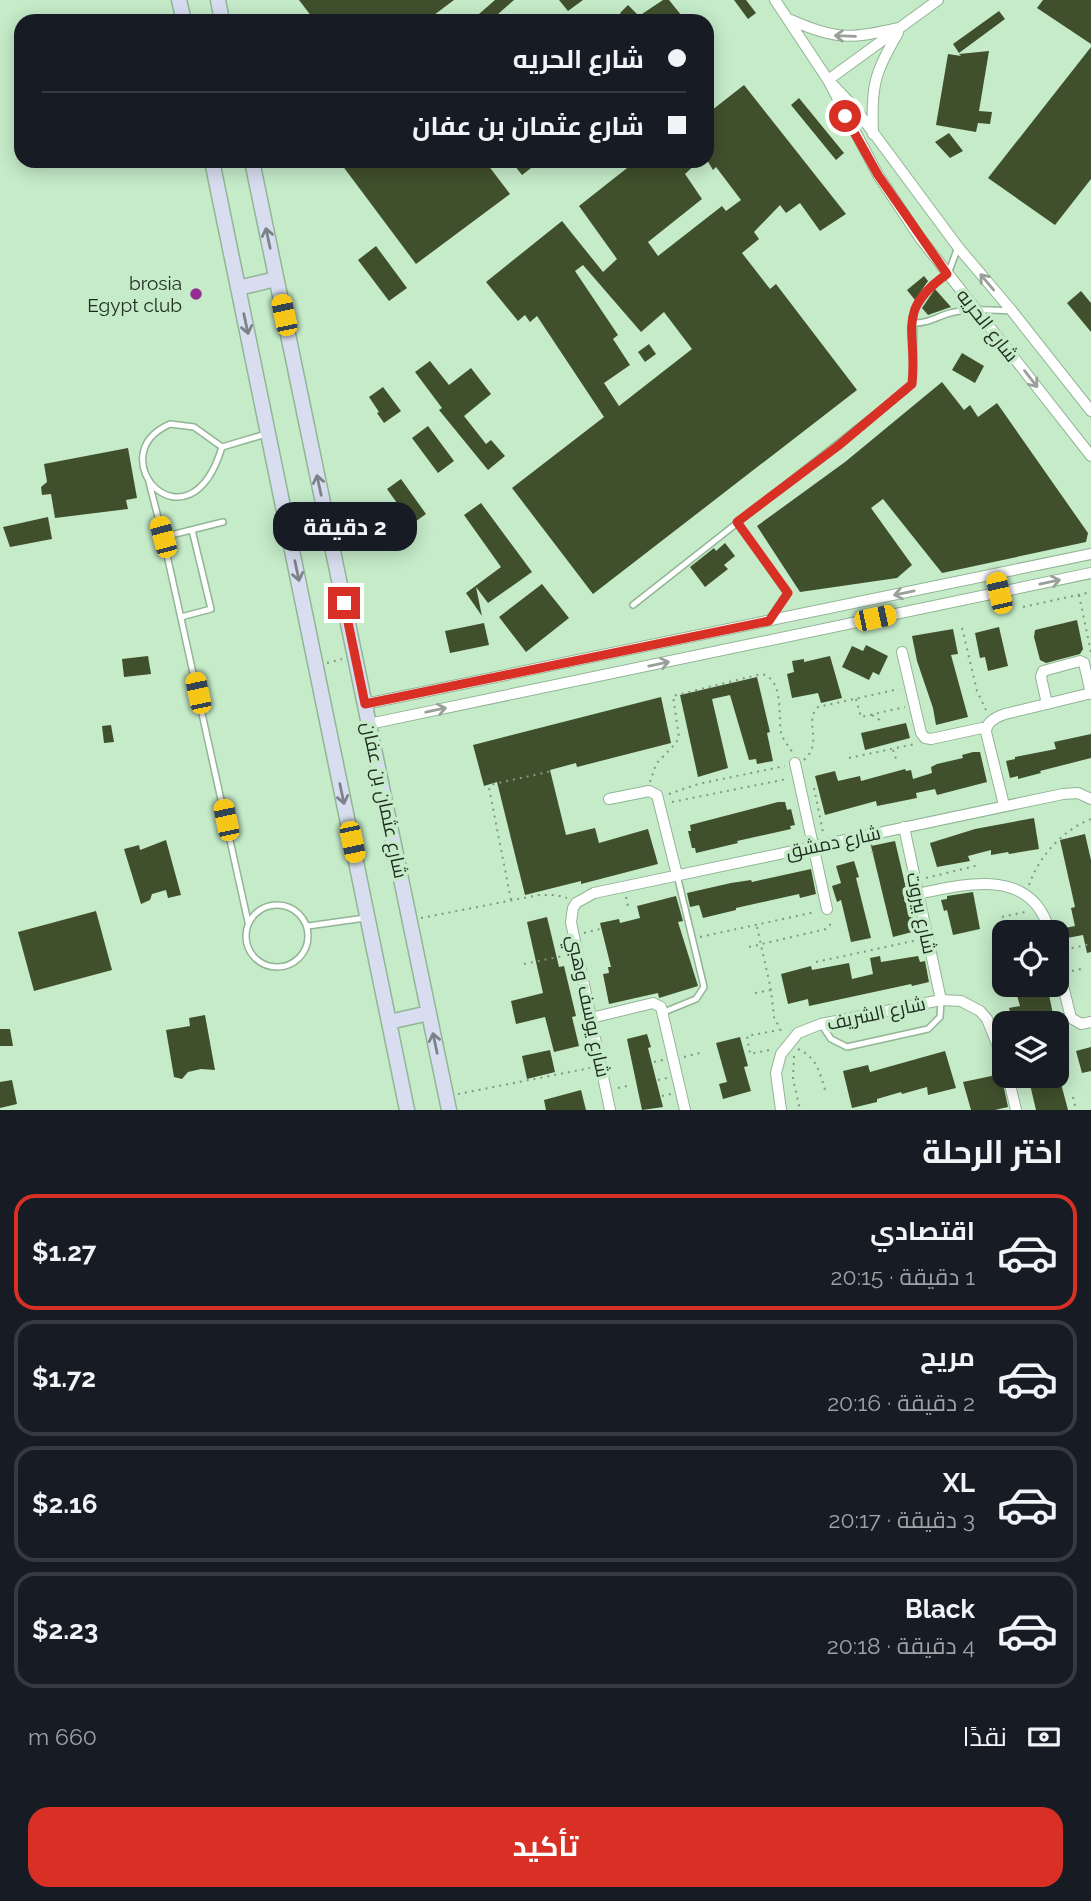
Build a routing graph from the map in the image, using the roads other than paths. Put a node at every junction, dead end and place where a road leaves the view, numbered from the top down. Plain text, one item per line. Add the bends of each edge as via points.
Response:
1 (775, 0) edge
2 (938, 0) edge
3 (790, 20) junction
4 (902, 27) junction
5 (828, 80) junction
6 (873, 134) junction
7 (213, 168) edge
8 (253, 168) edge
9 (957, 247) junction
10 (947, 274) junction
11 (276, 279) junction
12 (239, 288) junction
13 (976, 309) junction
14 (1012, 311) junction
15 (912, 323) junction
16 (1091, 411) edge
17 (269, 433) junction
18 (222, 447) junction
19 (1091, 456) edge
20 (149, 482) junction
21 (223, 522) dead end
22 (737, 522) junction
23 (192, 530) junction
24 (163, 537) junction
25 (1091, 554) edge
26 (1091, 573) edge
27 (995, 574) junction
28 (950, 583) junction
29 (999, 593) junction
30 (954, 602) junction
31 (633, 605) dead end
32 (181, 617) junction
33 (769, 621) junction
34 (902, 652) dead end
35 (556, 665) junction
36 (508, 674) junction
37 (560, 684) junction
38 (513, 694) junction
39 (1091, 694) edge
40 (365, 704) junction
41 (1047, 704) junction
42 (369, 724) junction
43 (985, 730) junction
44 (795, 764) road end
45 (609, 799) dead end
46 (1091, 799) edge
47 (1004, 805) junction
48 (904, 827) junction
49 (813, 846) junction
50 (677, 875) junction
51 (918, 894) junction
52 (576, 903) joint
53 (827, 909) road end
54 (368, 918) junction
55 (1047, 920) edge
56 (248, 922) junction
57 (308, 926) junction
58 (1066, 997) edge
59 (941, 1000) junction
60 (664, 1012) junction
61 (429, 1013) junction
62 (591, 1018) junction
63 (389, 1022) junction
64 (1091, 1022) edge
65 (821, 1024) junction
66 (992, 1028) edge
67 (1011, 1088) edge
68 (448, 1103) edge
69 (781, 1109) edge
70 (407, 1110) edge
71 (610, 1110) edge
72 (685, 1110) edge
73 (768, 1110) edge
74 (1016, 1110) edge

1 - 3 street, شارع الحريه
2 - 4 street
4 -> 3 street via 843,37
3 - 5 street, شارع الحريه
4 - 5 street
4 - 6 street via 874,82
5 - 6 street, شارع الحريه
5 - 10 street, شارع الحريه via 878,175
6 - 9 street, شارع الحريه
7 - 12 main road, شارع عثمان بن عفان
11 -> 8 main road, شارع عثمان بن عفان
9 - 10 lane
14 -> 9 street, شارع الحريه
10 - 13 street, شارع الحريه
10 - 15 lane via 919,299
11 - 12 main road
40 -> 11 main road, شارع عثمان بن عفان
12 -> 17 main road, شارع عثمان بن عفان
13 - 14 lane
13 - 15 lane
13 -> 19 street, شارع الحريه
14 - 16 street, شارع الحريه
15 - 22 lane via 912,384
17 - 18 lane
17 -> 54 main road, شارع عثمان بن عفان
18 - 20 lane via 207,479 182,497 165,496
18 - 20 lane via 194,427 170,424 149,440 142,460
20 - 24 lane
21 - 23 lane
22 - 31 lane
22 - 33 lane via 788,593
23 - 24 lane
23 - 32 lane via 211,609
24 - 32 lane
25 - 27 street
29 -> 26 street
27 - 28 street
27 - 29 street
28 - 30 street
28 -> 33 street
29 - 30 street
37 -> 30 street
32 - 56 lane
33 - 35 street
34 - 43 street via 925,738
35 - 36 street
35 - 37 street
36 - 38 street
36 - 40 street
37 - 38 street
42 -> 38 street
39 - 41 street
39 - 41 street via 1080,662 1043,671
40 - 42 main road, شارع عثمان بن عفان
41 - 43 street via 994,718
42 - 61 main road, شارع عثمان بن عفان
43 - 47 street
44 - 49 street
45 - 50 street via 655,792
46 - 47 street, شارع دمشق via 1071,793
47 - 48 street, شارع دمشق
48 - 49 street, شارع دمشق
48 - 51 street, شارع بيروت
49 - 50 street, شارع دمشق
49 - 53 street
50 - 52 street, شارع دمشق via 594,893
50 - 60 lane via 703,980 701,994
51 - 55 street via 964,884 1005,886 1026,895
51 - 59 street, شارع بيروت
52 - 62 street, شارع يوسف وهبي via 571,915
54 - 57 lane
54 - 63 main road, شارع عثمان بن عفان
56 - 57 lane via 261,908 280,904 297,911
56 - 57 lane via 246,941 254,958 269,966 285,966 299,958 308,944
58 - 64 street via 1071,1018 1077,1023
59 - 65 street, شارع الشريف
59 - 65 lane via 940,1017 928,1029 847,1047 831,1038
59 - 66 street, شارع الشريف via 961,1001 980,1011
60 - 62 street via 653,1003
60 - 72 street
61 - 63 main road
68 -> 61 main road, شارع عثمان بن عفان
62 - 71 street, شارع يوسف وهبي
63 - 70 main road, شارع عثمان بن عفان
65 - 69 street, شارع الشريف via 798,1033 776,1073
67 - 74 street
69 - 73 street

